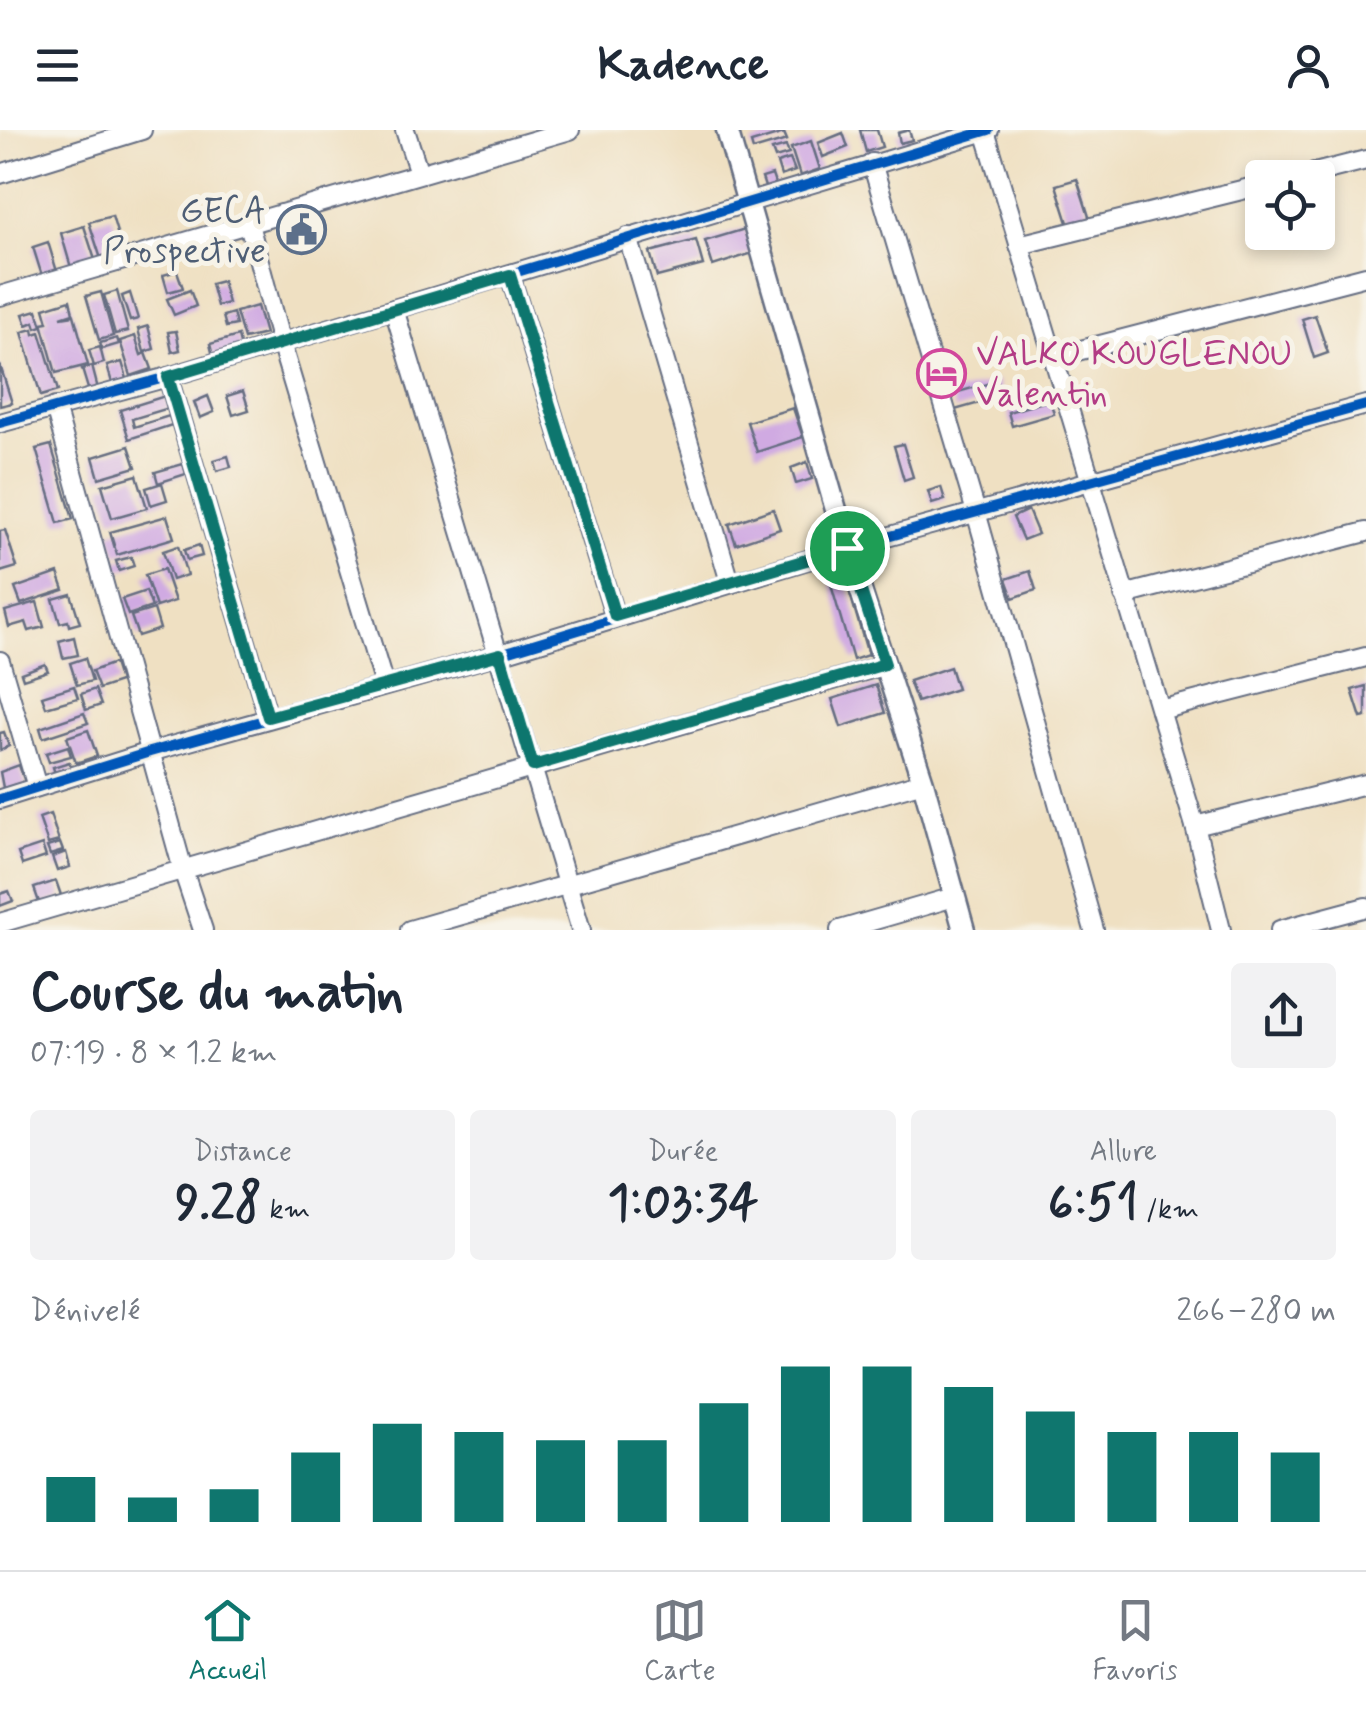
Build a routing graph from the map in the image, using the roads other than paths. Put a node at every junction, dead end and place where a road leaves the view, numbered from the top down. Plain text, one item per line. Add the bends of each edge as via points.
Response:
1 (142, 130) edge
2 (405, 130) edge
3 (570, 130) edge
4 (728, 130) edge
5 (987, 131) edge
6 (1366, 160) edge
7 (872, 163) junction
8 (1335, 168) edge
9 (418, 173) junction
10 (0, 174) edge
11 (1245, 190) edge
12 (749, 200) junction
13 (249, 224) junction
14 (628, 237) junction
15 (1019, 245) junction
16 (510, 275) junction
17 (1366, 276) edge
18 (0, 296) edge
19 (394, 310) junction
20 (281, 343) junction
21 (1054, 357) junction
22 (168, 377) junction
23 (1366, 406) edge
24 (55, 407) junction
25 (0, 422) edge
26 (1088, 480) junction
27 (976, 512) junction
28 (1366, 532) edge
29 (847, 548) junction
30 (730, 582) junction
31 (1124, 595) junction
32 (615, 616) junction
33 (500, 654) junction
34 (1366, 658) edge
35 (0, 662) edge
36 (885, 664) junction
37 (384, 685) junction
38 (1160, 710) junction
39 (268, 717) junction
40 (150, 752) junction
41 (533, 766) junction
42 (922, 782) junction
43 (1366, 784) edge
44 (37, 787) junction
45 (0, 799) edge
46 (1195, 826) junction
47 (182, 870) junction
48 (568, 886) junction
49 (954, 897) junction
50 (1366, 907) edge
51 (0, 923) edge
52 (203, 930) edge
53 (410, 930) edge
54 (581, 930) edge
55 (840, 930) edge
56 (964, 930) edge
57 (1094, 930) edge
58 (1221, 930) edge
59 (1280, 930) edge

1 - 10 street
2 - 9 street
3 - 9 street
4 - 12 main road
5 - 7 street
5 - 15 street
6 - 8 street
7 - 12 street
7 - 27 street
9 - 13 street
11 - 15 street
12 - 14 street
12 - 29 main road
13 - 18 street
13 - 20 street
14 - 16 street
14 - 30 street
15 - 21 street
16 - 19 street
16 - 32 street
17 - 21 street
19 - 20 street
19 - 33 street
20 - 22 street
20 - 37 street
21 - 26 street
22 - 24 street
22 - 39 street
23 - 26 street
24 - 25 street
24 - 40 street
26 - 27 street
26 - 31 street
27 - 29 street
27 - 57 street
28 - 31 street
29 - 30 street
29 - 36 main road
30 - 32 street
31 - 38 street
32 - 33 street
33 - 37 street
33 - 41 street
34 - 38 street
35 - 44 street
36 - 41 street
36 - 42 main road
37 - 39 street
38 - 46 street
39 - 40 street
40 - 44 street
40 - 47 street
41 - 47 street
41 - 48 street
42 - 48 street
42 - 49 main road
43 - 46 street
44 - 45 street
46 - 58 street
47 - 51 street
47 - 52 street
48 - 53 street
48 - 54 street
49 - 55 street
49 - 56 main road
50 - 59 street

